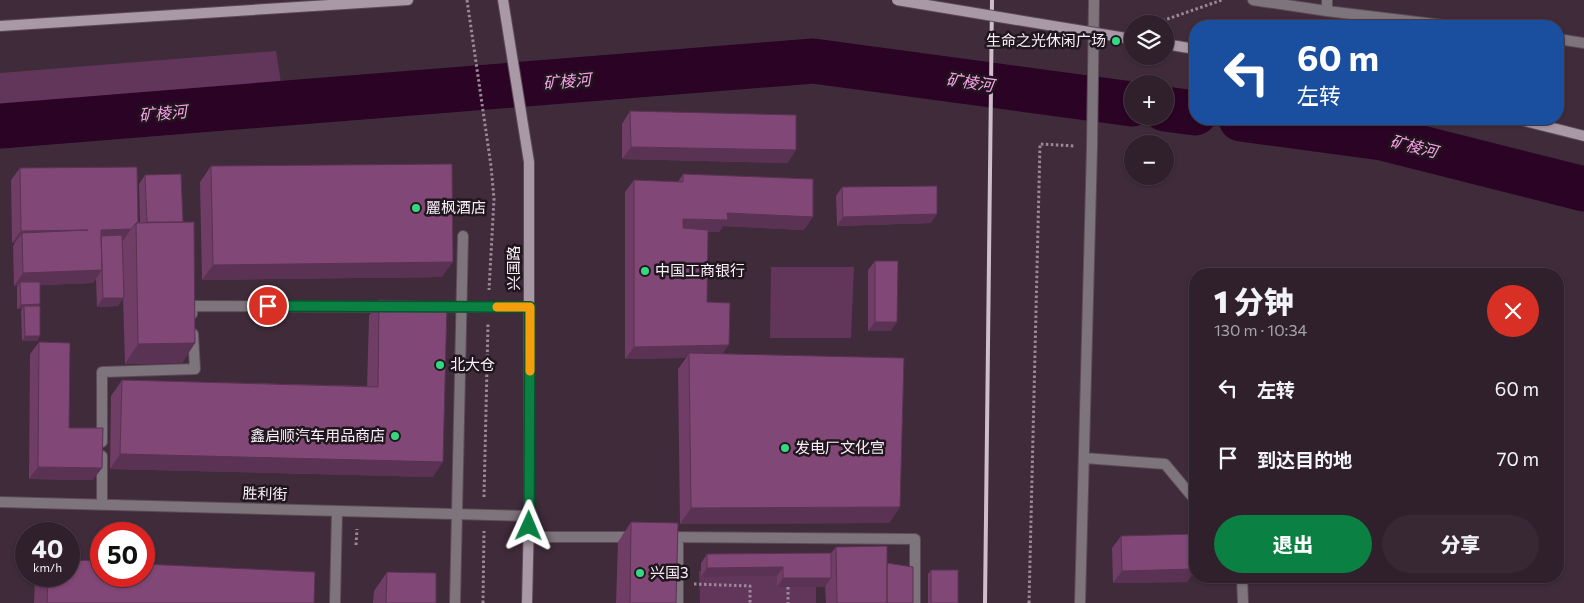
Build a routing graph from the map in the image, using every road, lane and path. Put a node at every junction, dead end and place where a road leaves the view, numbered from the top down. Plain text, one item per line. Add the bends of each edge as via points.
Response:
1 (408, 0) edge
2 (467, 0) edge
3 (504, 0) edge
4 (897, 0) edge
5 (1094, 0) edge
6 (1222, 0) edge
7 (1253, 0) edge
8 (1327, 0) edge
9 (1327, 11) junction
10 (1174, 17) edge
11 (1401, 20) edge
12 (0, 26) edge
13 (1124, 38) edge
14 (1564, 40) edge
15 (1584, 42) edge
16 (1174, 46) edge
17 (1189, 48) edge
18 (1541, 125) edge
19 (1584, 136) edge
20 (1092, 147) junction
21 (463, 236) dead end
22 (404, 307) edge
23 (423, 307) edge
24 (462, 307) junction
25 (488, 307) junction
26 (530, 307) junction
27 (1084, 458) junction
28 (1189, 493) edge
29 (0, 502) edge
30 (102, 504) junction
31 (337, 510) junction
32 (457, 513) junction
33 (484, 514) junction
34 (529, 516) junction
35 (529, 537) junction
36 (640, 537) edge
37 (659, 537) edge
38 (678, 537) junction
39 (678, 583) junction
40 (1242, 583) edge
41 (788, 587) edge
42 (335, 603) edge
43 (455, 603) edge
44 (483, 603) edge
45 (528, 603) edge
46 (678, 603) edge
47 (750, 603) edge
48 (788, 603) edge
49 (915, 603) edge
50 (1029, 603) edge
51 (1080, 603) edge
52 (1243, 603) edge

1 - 12 main road
2 - 25 path via 494,199
3 - 26 main road, 兴国路 via 529,162
4 - 13 main road, bridge
5 - 20 street
6 - 10 path
7 - 9 street
8 - 9 street
9 - 11 street
14 - 15 street
16 - 17 main road
18 - 19 main road
20 - 27 street
20 - 50 path via 1040,144
21 - 24 street
22 - 30 street via 191,306 195,369 102,372
23 - 24 street
24 - 25 street
24 - 32 street
25 - 26 street
25 - 33 path
26 - 34 main road, 兴国路
27 - 28 street via 1165,464
27 - 51 street
29 - 30 street, 胜利街
30 - 31 street, 胜利街
31 - 32 street, 胜利街
31 - 42 street
32 - 33 street, 胜利街
32 - 43 street
33 - 34 street, 胜利街
33 - 44 path
34 - 35 main road, 兴国路
35 - 36 street
35 - 45 main road, 兴国路
37 - 38 street
38 - 39 street
38 - 49 street via 915,539
39 - 46 street
39 - 47 path via 750,586
40 - 52 street
41 - 48 path

